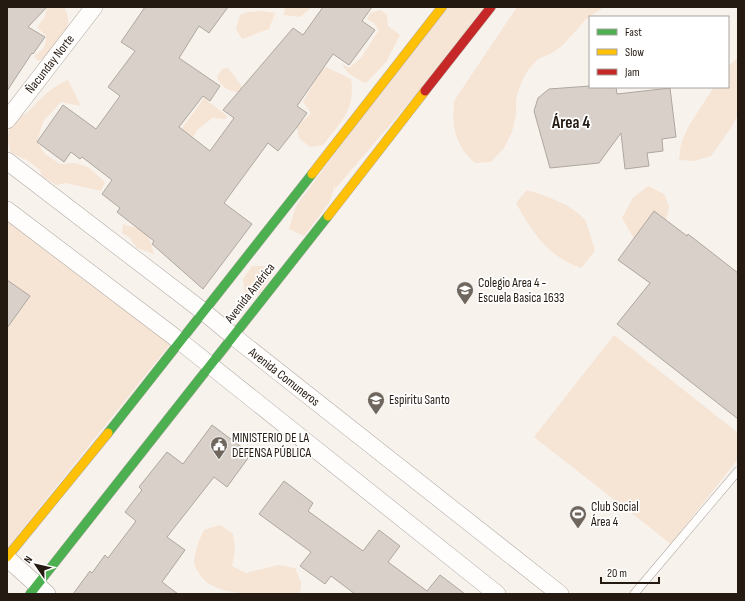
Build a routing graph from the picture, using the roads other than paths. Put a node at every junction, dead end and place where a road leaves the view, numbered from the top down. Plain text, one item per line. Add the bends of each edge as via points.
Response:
1 (94, 7) edge
2 (442, 7) edge
3 (490, 7) edge
4 (7, 120) edge
5 (7, 161) edge
6 (7, 210) edge
7 (204, 312) junction
8 (233, 336) junction
9 (182, 342) junction
10 (211, 366) junction
11 (738, 472) edge
12 (7, 558) edge
13 (38, 591) edge
14 (497, 594) edge
15 (560, 594) edge
16 (634, 594) edge

1 - 4 street, Ñacunday Norte
2 - 7 main road, Avenida América
3 - 8 main road, Avenida América
5 - 7 street, Avenida Comuneros
6 - 9 street
7 - 8 street, Avenida Comuneros
7 - 9 main road, Avenida América
8 - 10 main road, Avenida América
8 - 15 street, Avenida Comuneros
9 - 10 street
9 - 12 main road, Avenida América
10 - 13 main road, Avenida América
10 - 14 street
11 - 16 lane
12 - 13 street

